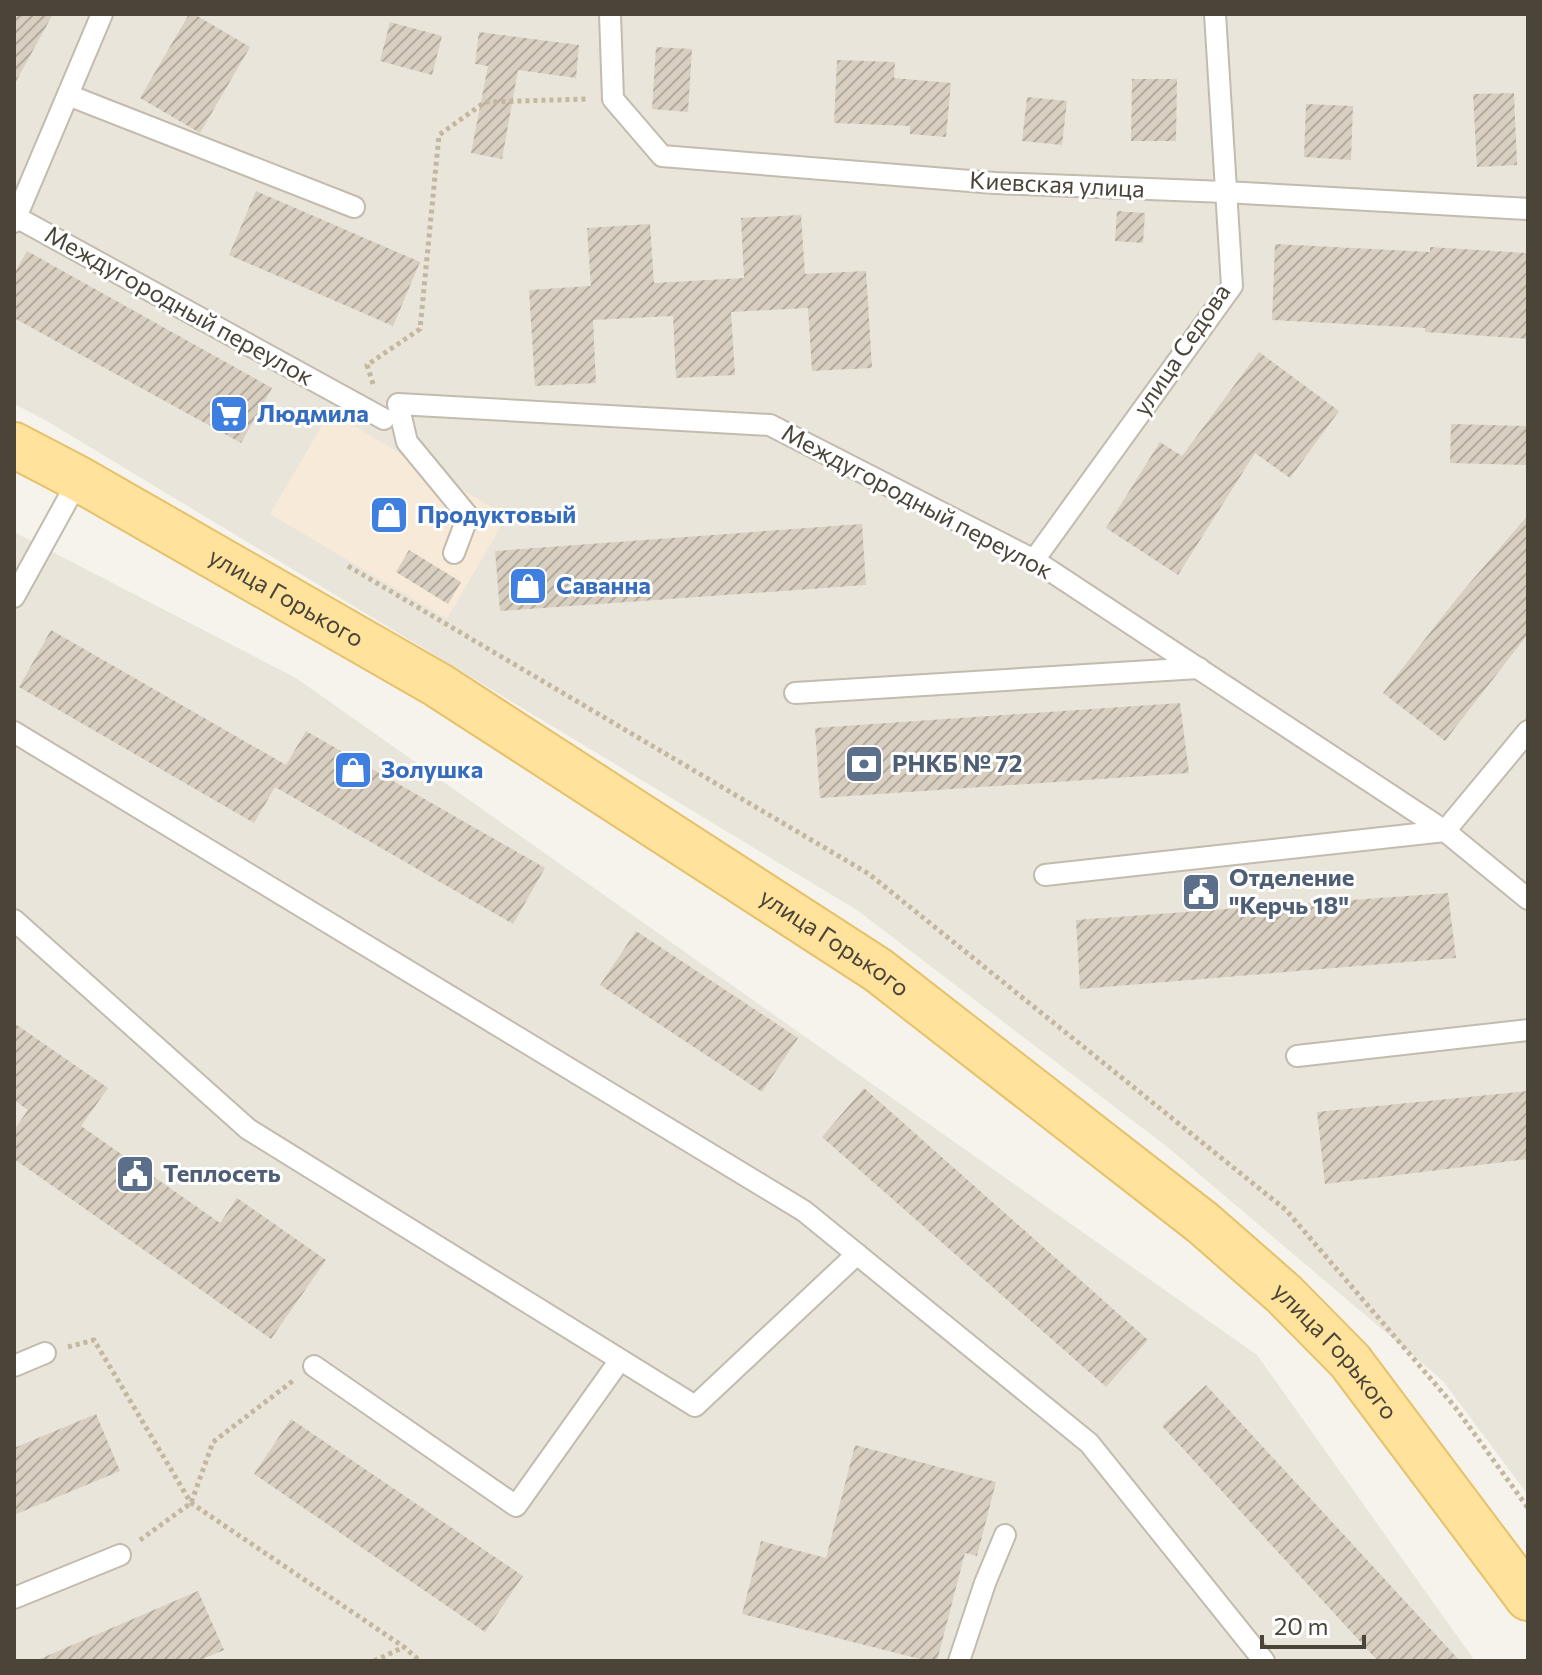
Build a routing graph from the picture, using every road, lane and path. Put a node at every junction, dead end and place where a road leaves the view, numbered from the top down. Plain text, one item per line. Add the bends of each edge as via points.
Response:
1 (102, 14) edge
2 (610, 14) edge
3 (1215, 14) edge
4 (68, 95) junction
5 (613, 99) junction
6 (1225, 192) junction
7 (354, 207) dead end
8 (1528, 209) edge
9 (15, 219) edge
10 (391, 411) junction
11 (14, 445) edge
12 (79, 479) junction
13 (454, 553) dead end
14 (1034, 560) junction
15 (14, 597) edge
16 (1199, 668) junction
17 (795, 693) dead end
18 (1528, 731) edge
19 (14, 732) edge
20 (1445, 831) junction
21 (1045, 875) dead end
22 (1528, 899) edge
23 (14, 920) edge
24 (1528, 1030) edge
25 (1297, 1056) dead end
26 (857, 1254) junction
27 (94, 1340) dead end
28 (45, 1353) dead end
29 (620, 1360) junction
30 (14, 1366) edge
31 (314, 1366) joint
32 (191, 1503) junction
33 (1005, 1535) dead end
34 (120, 1555) joint
35 (14, 1598) edge
36 (1528, 1598) edge
37 (404, 1647) junction
38 (374, 1661) edge
39 (420, 1661) edge
40 (959, 1661) edge
41 (1264, 1661) edge

1 - 4 lane
2 - 5 lane
3 - 6 lane, улица Седова
4 - 7 lane
4 - 9 lane
5 - 6 lane, Киевская улица via 662,156 995,183
5 - 10 path via 485,102 439,135 420,329 367,365
6 - 8 lane, Киевская улица
6 - 14 lane, улица Седова via 1232,286
9 - 10 lane, Междугородный переулок
10 - 13 lane via 407,442 468,516
10 - 14 lane, Междугородный переулок via 770,425
11 - 12 main road, улица Горького
12 - 15 lane
12 - 36 main road, улица Горького via 438,685 878,970 1203,1223 1284,1294 1350,1361
14 - 16 lane, Междугородный переулок
16 - 17 lane
16 - 20 lane, Междугородный переулок
18 - 20 lane
19 - 26 lane via 804,1211
20 - 21 lane
20 - 22 lane, Междугородный переулок
23 - 29 lane via 248,1129
24 - 25 lane
26 - 29 lane via 695,1406
26 - 41 lane via 1089,1443
27 - 32 path
28 - 30 lane
29 - 31 lane via 516,1506
31 - 32 path via 213,1442
32 - 34 path
32 - 37 path
33 - 40 lane
34 - 35 lane
37 - 38 path
37 - 39 path

